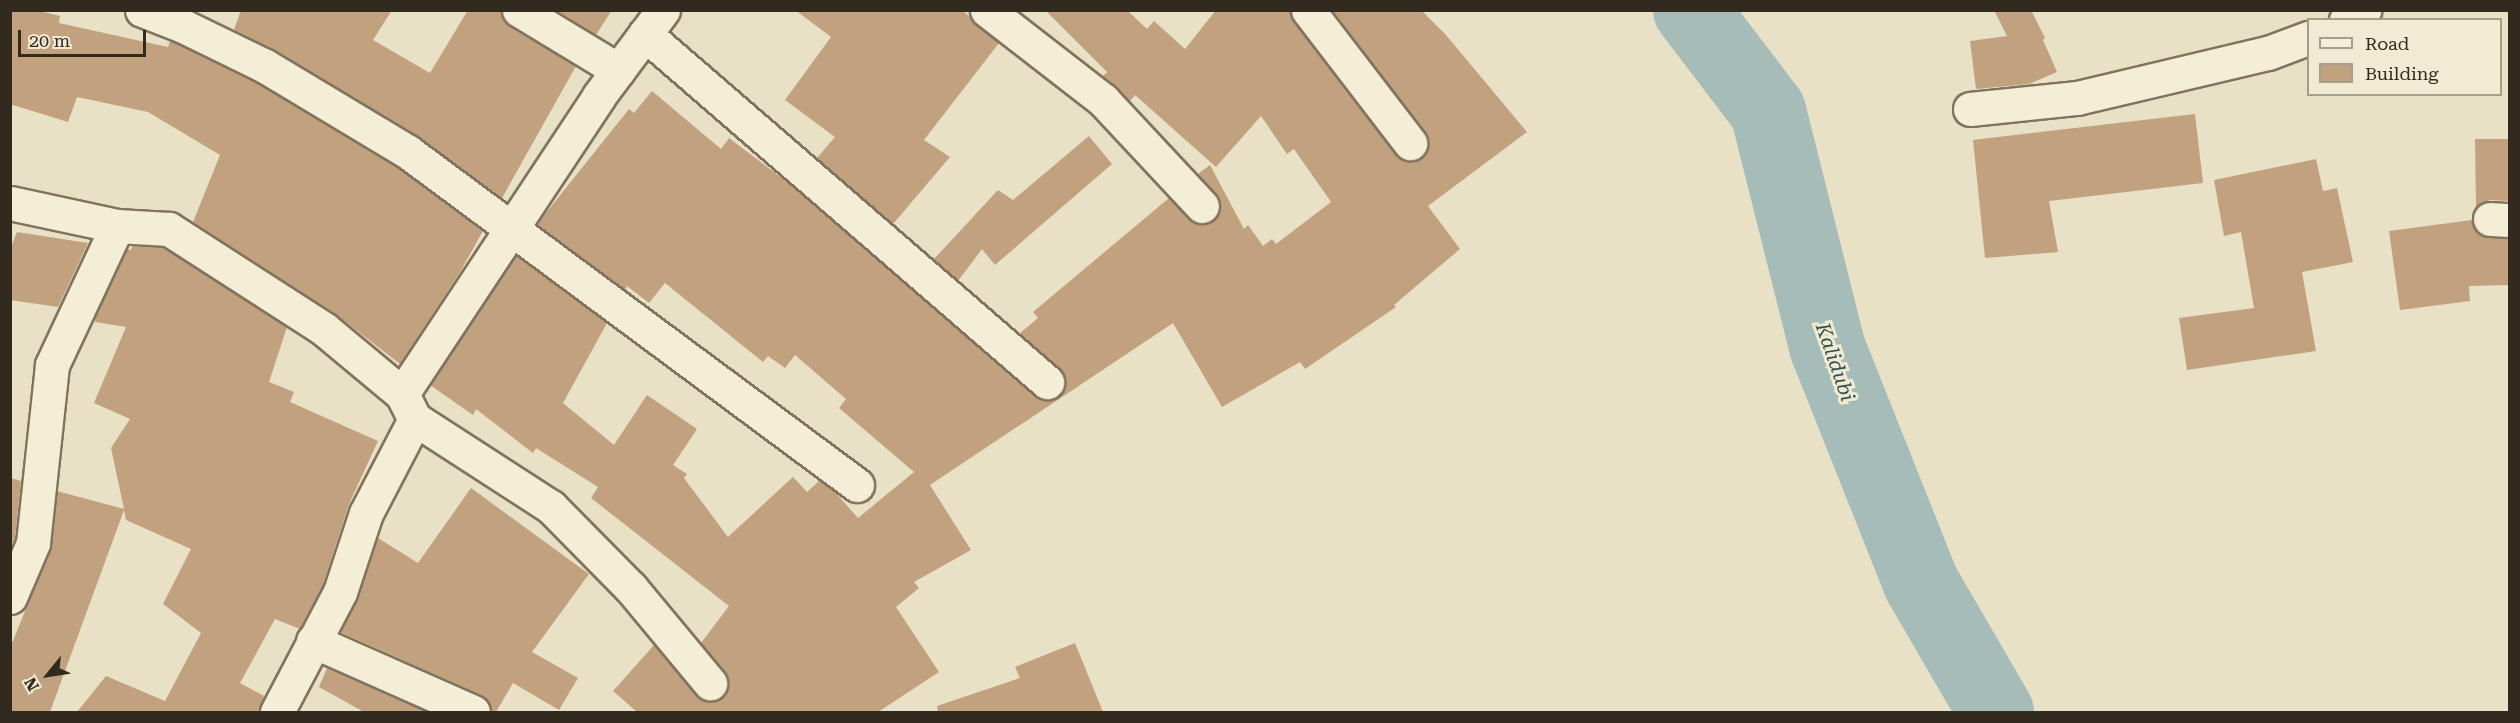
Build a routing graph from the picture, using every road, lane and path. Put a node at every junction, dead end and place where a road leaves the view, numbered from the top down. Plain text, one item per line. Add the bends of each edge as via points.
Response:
1 (142, 10) edge
2 (519, 10) edge
3 (987, 10) edge
4 (1308, 10) edge
5 (2364, 10) edge
6 (2350, 18) edge
7 (654, 22) edge
8 (2307, 38) edge
9 (618, 70) junction
10 (1970, 109) dead end
11 (1410, 143) dead end
12 (10, 203) edge
13 (1202, 206) dead end
14 (117, 226) junction
15 (512, 226) junction
16 (1047, 382) dead end
17 (409, 407) junction
18 (857, 485) dead end
19 (10, 597) edge
20 (313, 641) junction
21 (710, 683) dead end
22 (277, 712) edge
23 (473, 712) edge

1 - 15 street via 265,66 408,152
2 - 9 street
3 - 13 street via 1103,100
4 - 11 street
5 - 6 street
7 - 9 street
7 - 16 street
8 - 10 street via 2268,52 2077,98
9 - 15 street
12 - 14 street
14 - 17 street via 169,229 324,329
14 - 19 street via 52,365 33,543
15 - 17 street
15 - 18 street
17 - 20 street via 366,513 340,592
17 - 21 street via 551,507 631,588
20 - 22 street
20 - 23 street

